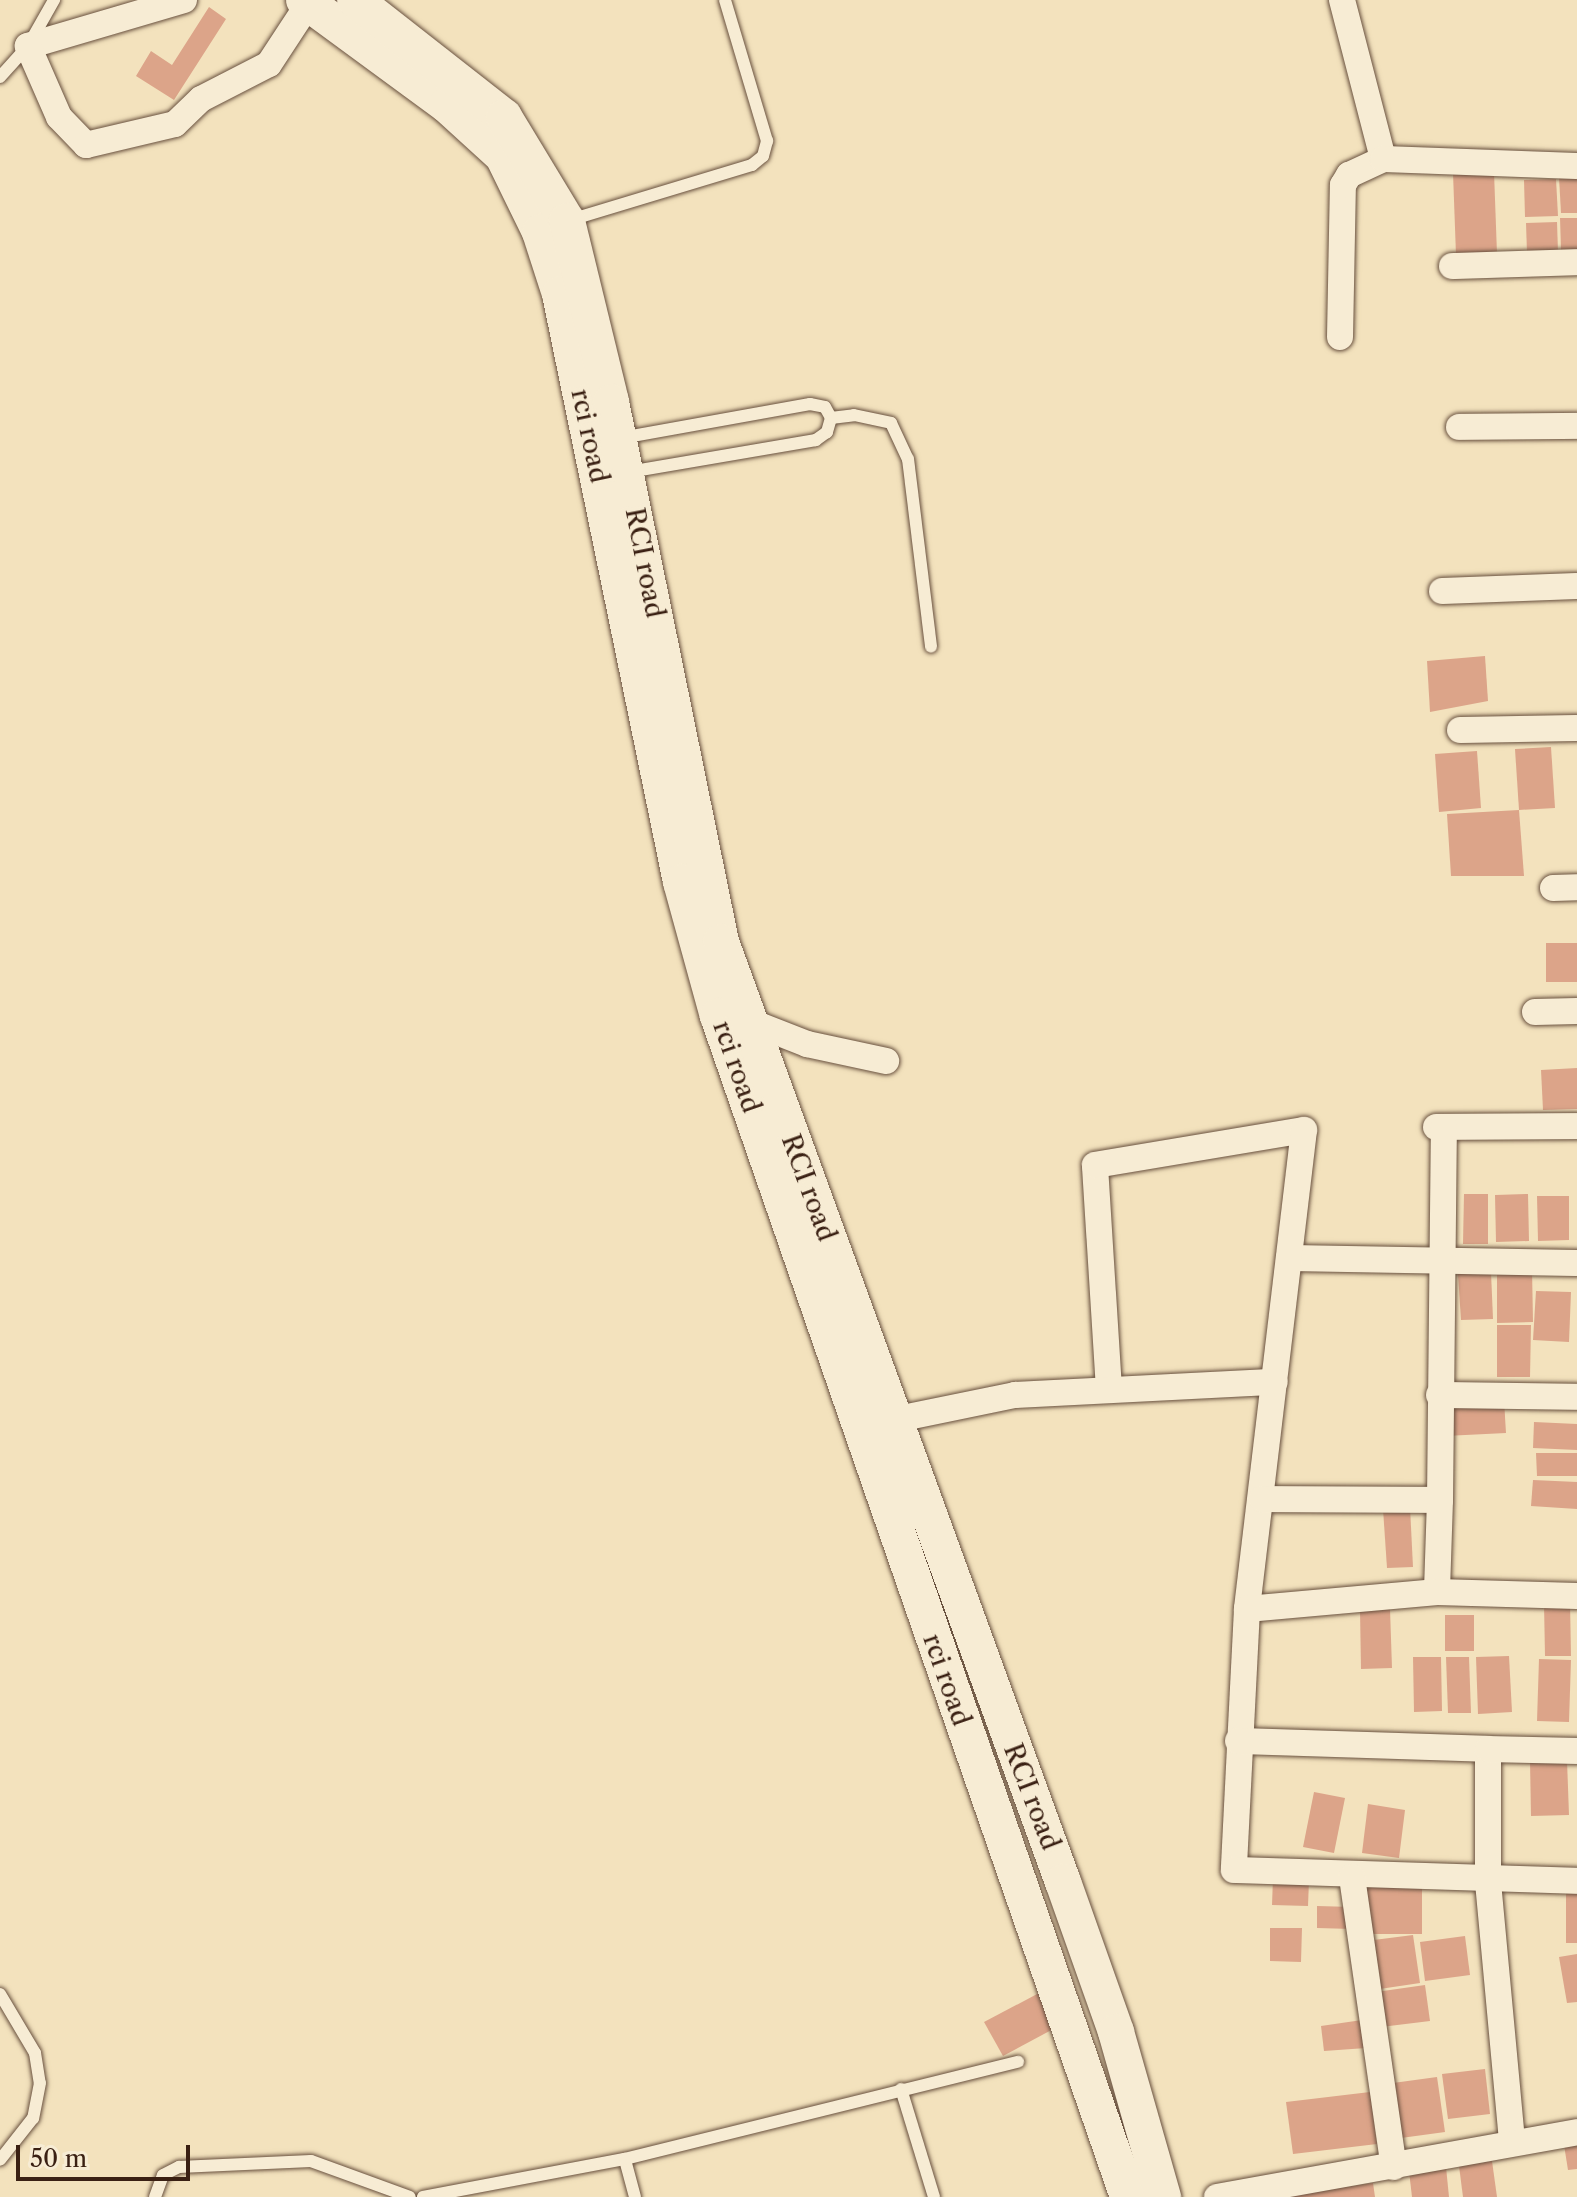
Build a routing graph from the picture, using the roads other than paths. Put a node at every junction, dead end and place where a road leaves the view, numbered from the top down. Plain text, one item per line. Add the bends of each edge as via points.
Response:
1 (54, 0) edge
2 (184, 0) edge
3 (355, 0) edge
4 (725, 0) edge
5 (1342, 0) edge
6 (307, 2) edge
7 (28, 46) junction
8 (0, 77) edge
9 (1383, 159) junction
10 (1577, 166) edge
11 (567, 221) junction
12 (1577, 262) edge
13 (1452, 266) dead end
14 (1340, 337) dead end
15 (831, 418) junction
16 (1577, 426) edge
17 (1459, 427) dead end
18 (622, 456) junction
19 (1577, 586) edge
20 (1442, 591) dead end
21 (931, 647) dead end
22 (654, 685) junction
23 (1577, 728) edge
24 (1460, 730) dead end
25 (1577, 1011) edge
26 (1535, 1012) dead end
27 (746, 1020) junction
28 (886, 1061) dead end
29 (1577, 1126) edge
30 (1289, 1258) junction
31 (1442, 1262) junction
32 (1577, 1263) edge
33 (1275, 1382) junction
34 (1109, 1389) junction
35 (1439, 1395) junction
36 (1577, 1397) edge
37 (893, 1420) junction
38 (1262, 1499) junction
39 (1440, 1500) junction
40 (931, 1522) junction
41 (896, 1538) junction
42 (1437, 1592) junction
43 (1577, 1596) edge
44 (1247, 1609) junction
45 (1238, 1741) junction
46 (1488, 1749) junction
47 (1577, 1751) edge
48 (1352, 1877) junction
49 (1577, 1881) edge
50 (1488, 1882) junction
51 (0, 1994) edge
52 (1018, 2062) dead end
53 (901, 2089) junction
54 (1577, 2132) edge
55 (1512, 2143) junction
56 (625, 2159) junction
57 (0, 2160) edge
58 (1394, 2167) junction
59 (155, 2197) edge
60 (410, 2197) edge
61 (423, 2197) edge
62 (635, 2197) edge
63 (934, 2197) edge
64 (1128, 2197) edge
65 (1163, 2197) edge
66 (1217, 2197) edge

1 - 7 lane
2 - 7 street
3 - 11 main road, RCI road via 504,117
4 - 11 lane via 767,141 763,156 752,165
5 - 9 street
6 - 7 street via 269,64 201,99 175,124 86,145 59,117
6 - 22 main road, rci road via 447,105 503,156 540,232 560,294
7 - 8 lane
9 - 10 street
9 - 14 street via 1363,166 1343,185
11 - 18 main road, RCI road
12 - 13 street
15 - 18 lane via 827,432 816,440
15 - 18 lane via 825,407 810,404
15 - 21 lane via 854,415 891,423 908,459
16 - 17 street
18 - 22 main road, RCI road
19 - 20 street
22 - 27 main road, RCI road
22 - 41 main road, rci road via 681,882 718,1016
23 - 24 street
25 - 26 street
27 - 28 street via 807,1044
27 - 37 main road, RCI road
29 - 31 street via 1440,1127
30 - 31 street
30 - 33 street
30 - 34 street via 1304,1130 1095,1165
31 - 32 street
31 - 35 street
33 - 34 street
33 - 38 street
34 - 37 street via 1015,1395
35 - 36 street
35 - 39 street
37 - 40 main road, RCI road
38 - 39 street
38 - 44 street
39 - 42 street
40 - 41 main road
40 - 65 main road, RCI road via 1116,2032
41 - 64 main road, rci road
42 - 43 street
42 - 44 street
44 - 45 street
45 - 46 street
45 - 48 street via 1234,1870
46 - 47 street
46 - 50 street
48 - 50 street
48 - 58 street
49 - 50 street
50 - 55 street
51 - 57 lane via 35,2053 40,2083 33,2118
52 - 53 lane
53 - 56 lane
53 - 63 lane
54 - 55 street
55 - 58 street
56 - 61 lane
56 - 62 lane
58 - 66 street
59 - 60 lane via 163,2175 179,2167 311,2161

